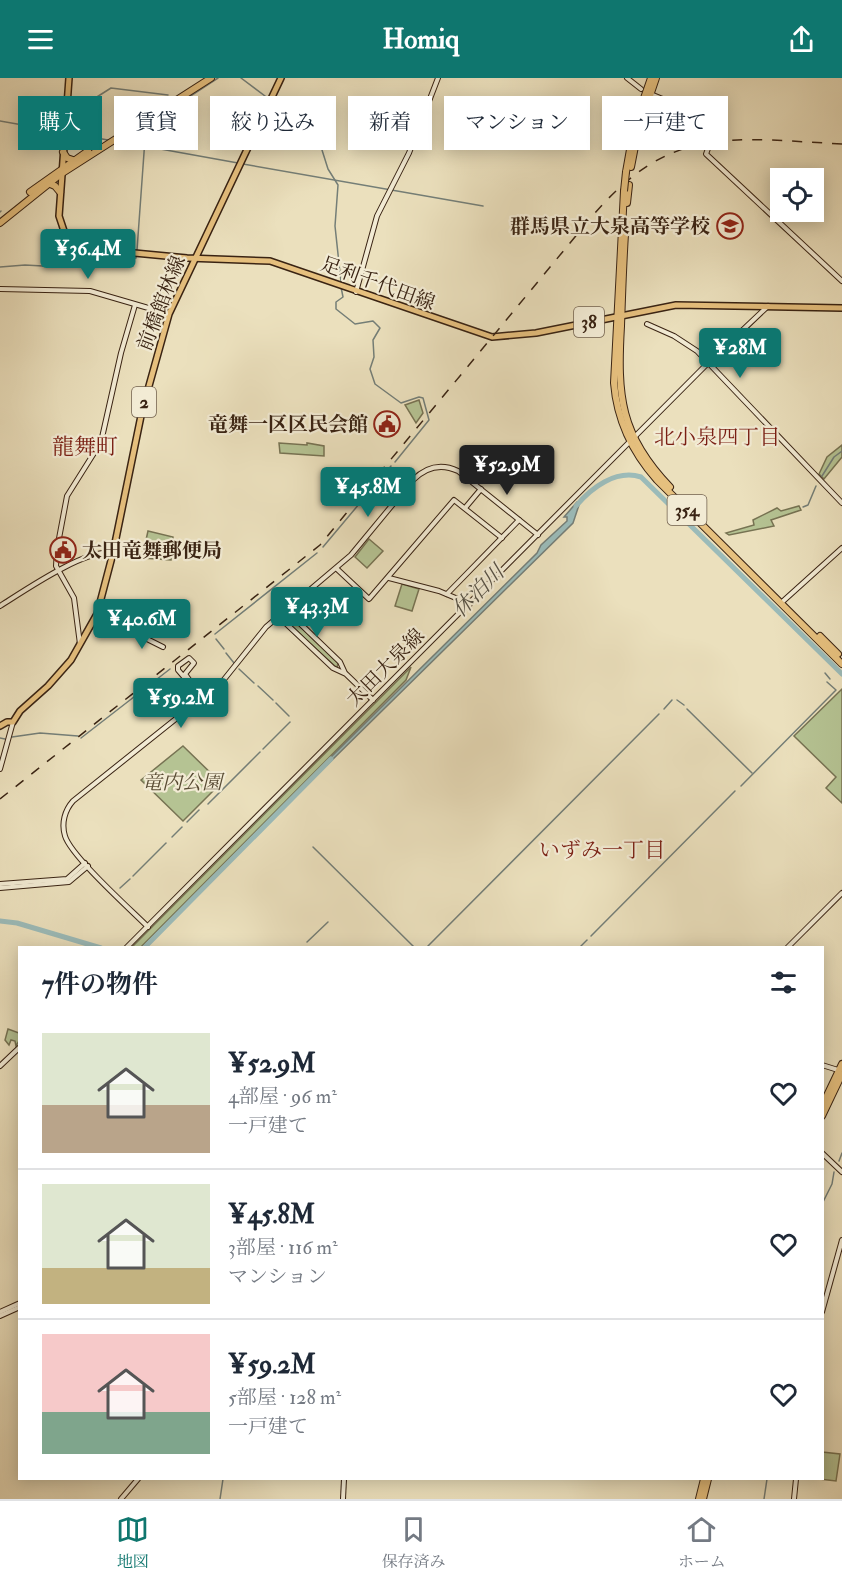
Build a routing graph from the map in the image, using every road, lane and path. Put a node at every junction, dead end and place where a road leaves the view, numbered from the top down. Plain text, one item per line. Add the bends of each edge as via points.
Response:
1 (69, 78) edge
2 (203, 78) edge
3 (211, 78) edge
4 (281, 78) edge
5 (438, 78) edge
6 (627, 78) edge
7 (651, 78) edge
8 (656, 78) edge
9 (641, 89) dead end
10 (653, 95) dead end
11 (63, 152) junction
12 (73, 160) junction
13 (628, 170) junction
14 (61, 171) junction
15 (48, 183) junction
16 (60, 192) junction
17 (0, 218) edge
18 (0, 223) edge
19 (194, 258) junction
20 (842, 281) edge
21 (0, 289) edge
22 (356, 291) junction
23 (135, 305) junction
24 (768, 306) junction
25 (842, 308) edge
26 (169, 314) junction
27 (619, 316) junction
28 (647, 324) dead end
29 (709, 362) junction
30 (632, 441) junction
31 (481, 489) junction
32 (842, 503) edge
33 (465, 508) junction
34 (519, 520) junction
35 (538, 535) junction
36 (502, 538) junction
37 (842, 548) edge
38 (113, 552) junction
39 (337, 569) junction
40 (58, 571) junction
41 (390, 578) junction
42 (447, 594) junction
43 (782, 601) junction
44 (470, 604) junction
45 (0, 606) edge
46 (286, 610) junction
47 (97, 614) junction
48 (278, 616) junction
49 (81, 645) junction
50 (163, 647) dead end
51 (842, 658) edge
52 (842, 664) edge
53 (346, 674) junction
54 (202, 698) junction
55 (373, 700) junction
56 (13, 722) junction
57 (0, 726) edge
58 (0, 769) edge
59 (87, 864) junction
60 (0, 886) edge
61 (842, 893) edge
62 (148, 927) junction
63 (128, 946) edge
64 (789, 946) edge
65 (18, 1049) edge
66 (0, 1066) edge
67 (824, 1066) edge
68 (841, 1070) edge
69 (824, 1102) edge
70 (824, 1111) edge
71 (824, 1155) edge
72 (842, 1172) edge
73 (842, 1240) edge
74 (824, 1305) edge
75 (18, 1306) edge
76 (1, 1315) edge
77 (137, 1480) edge
78 (344, 1480) edge
79 (706, 1480) edge
80 (796, 1480) edge
81 (121, 1499) edge
82 (343, 1499) edge
83 (701, 1499) edge
84 (794, 1499) edge

1 - 11 main road, 足利千代田線 / 38
2 - 12 highway
3 - 14 highway
4 - 19 main road, 前橋館林線 / 2
5 - 22 street via 407,159 377,216
6 - 9 street
7 - 13 highway, 354 via 634,127
8 - 13 highway, 354
10 - 20 street via 718,122 706,153
11 - 12 highway
11 - 14 main road, 足利千代田線 / 38
12 - 14 highway
13 - 27 highway, 354, bridge
14 - 15 highway
14 - 16 main road, 足利千代田線 / 38
14 - 17 highway
15 - 16 highway
15 - 18 highway
16 - 19 main road, 足利千代田線 / 38 via 60,227 75,245 89,250
19 - 22 main road, 足利千代田線 / 38 via 270,261
19 - 26 main road, 前橋館林線 / 2
21 - 23 street via 90,291
22 - 27 main road, 足利千代田線 / 38 via 497,338
23 - 26 street
23 - 40 street via 101,442 65,501 56,558
24 - 25 main road, 足利千代田線 / 38
24 - 27 main road, 足利千代田線 / 38 via 676,305
24 - 29 street, 太田大泉線
26 - 38 main road, 前橋館林線 / 2 via 142,411
27 - 30 highway, 354 via 619,388
28 - 29 street via 679,338
29 - 30 street, 太田大泉線
29 - 32 street
30 - 35 street, 太田大泉線
30 - 43 highway, 354 via 656,473
31 - 33 street
31 - 34 street
31 - 39 street via 450,468 422,472
33 - 36 street
33 - 41 street via 454,500
34 - 35 street
34 - 36 street
35 - 44 street, 太田大泉線
36 - 42 street
37 - 43 street
38 - 40 street via 98,553
38 - 47 main road, 前橋館林線 / 2
39 - 41 street via 369,599
39 - 46 street
40 - 45 street
40 - 49 street via 73,595 77,639
41 - 42 street
42 - 44 street
43 - 51 highway, 354
43 - 52 highway, 354
44 - 55 street, 太田大泉線
46 - 48 street
46 - 53 street via 340,662
47 - 49 main road, 前橋館林線 / 2
47 - 50 street
48 - 53 street via 333,668
48 - 54 street via 258,635 231,672
49 - 56 main road, 前橋館林線 / 2 via 57,677
53 - 55 street
54 - 54 street via 178,670 189,658 194,663 185,674
54 - 59 street via 68,807 64,835
55 - 62 street, 太田大泉線
56 - 57 main road
56 - 58 street
59 - 60 street via 69,882
59 - 62 street
61 - 64 street
62 - 63 street, 太田大泉線
65 - 66 street
67 - 68 street
68 - 69 highway
68 - 70 highway
71 - 72 street
73 - 74 street
75 - 76 street
77 - 81 street
78 - 82 street
79 - 83 highway
80 - 84 street

